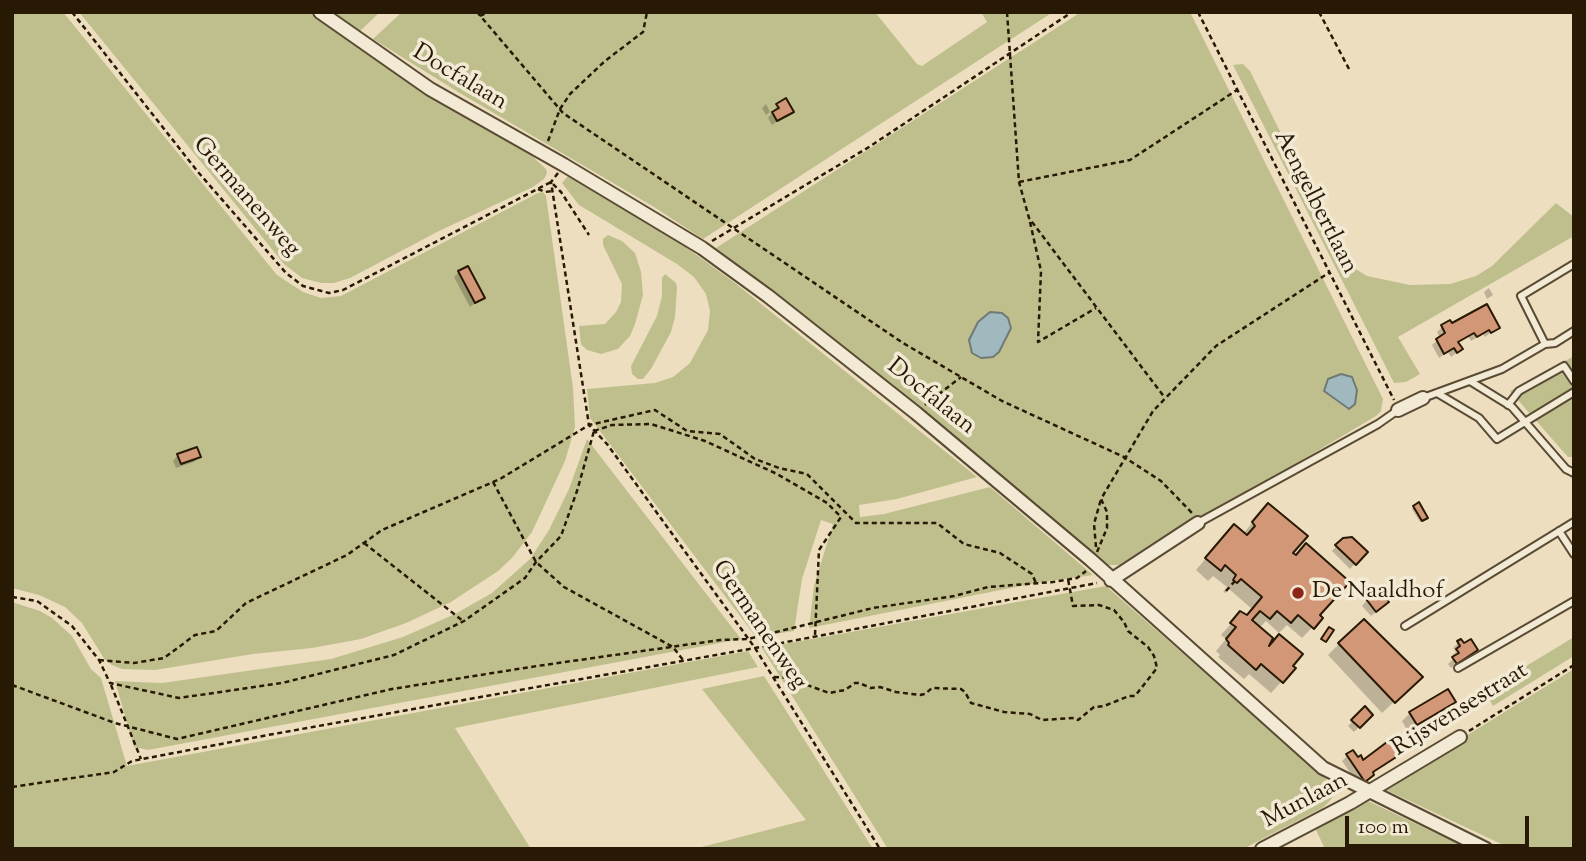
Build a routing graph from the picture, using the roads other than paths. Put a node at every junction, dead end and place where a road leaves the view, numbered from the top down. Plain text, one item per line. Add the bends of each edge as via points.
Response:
1 (320, 12) edge
2 (1574, 264) edge
3 (1574, 331) edge
4 (1545, 344) junction
5 (1469, 381) junction
6 (1574, 381) edge
7 (1574, 392) edge
8 (1437, 393) junction
9 (1423, 398) joint
10 (1508, 405) junction
11 (1398, 410) joint
12 (1525, 422) junction
13 (1574, 473) edge
14 (1574, 522) edge
15 (1198, 523) joint
16 (1559, 531) junction
17 (1574, 554) edge
18 (1111, 580) junction
19 (1574, 601) edge
20 (1405, 626) dead end
21 (1458, 668) dead end
22 (1460, 737) road end
23 (1370, 792) junction
24 (1262, 849) edge
25 (1486, 849) edge

1 - 18 street, Docfalaan via 430,89 702,248 916,412 1094,558
2 - 4 lane via 1521,296
3 - 4 lane
4 - 5 lane via 1502,369
5 - 8 lane
5 - 10 lane
6 - 10 lane via 1564,366 1519,391
7 - 12 lane
8 - 9 lane
8 - 12 lane via 1479,418 1497,439
9 - 11 street
10 - 12 lane
11 - 15 lane
12 - 13 lane
14 - 16 lane
15 - 18 street
16 - 17 lane
16 - 20 lane
18 - 23 street, Docfalaan via 1323,768
19 - 21 lane
22 - 23 street, Rijsvensestraat
23 - 24 street, Munlaan
23 - 25 street, Docfalaan

